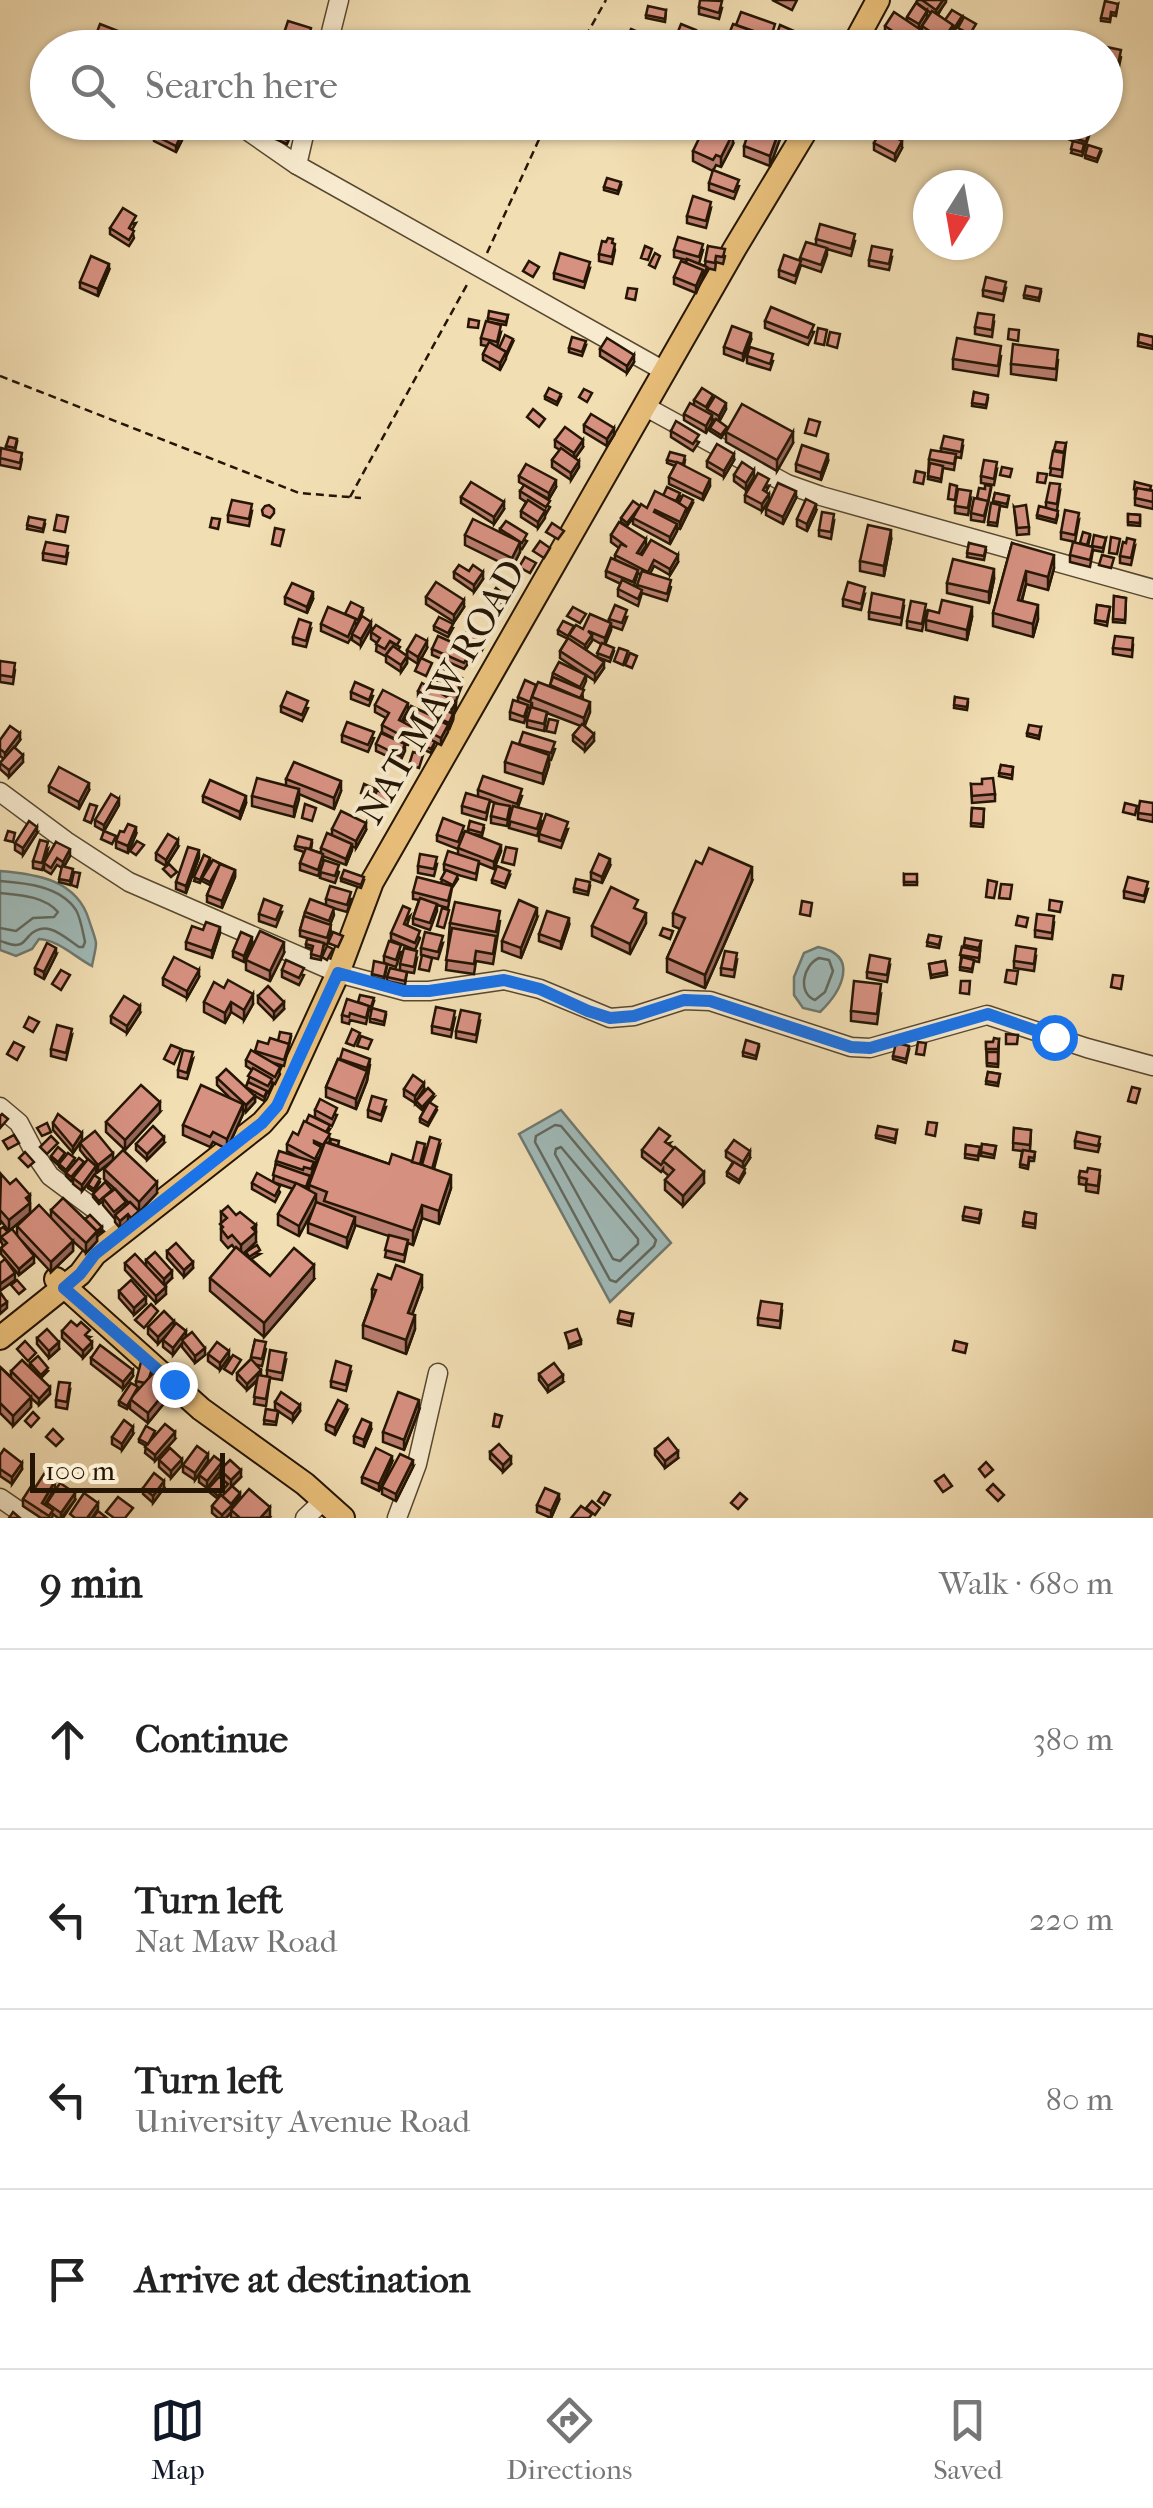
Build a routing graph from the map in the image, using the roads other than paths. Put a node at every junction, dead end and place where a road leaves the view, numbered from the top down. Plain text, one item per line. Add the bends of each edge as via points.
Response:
1 (339, 0) edge
2 (878, 0) edge
3 (331, 30) edge
4 (862, 30) edge
5 (261, 140) edge
6 (303, 140) edge
7 (800, 140) edge
8 (297, 165) junction
9 (666, 372) junction
10 (646, 406) junction
11 (1153, 589) edge
12 (0, 792) edge
13 (338, 973) junction
14 (1153, 1066) edge
15 (0, 1107) edge
16 (120, 1233) junction
17 (58, 1282) junction
18 (0, 1318) edge
19 (0, 1338) edge
20 (438, 1373) dead end
21 (324, 1500) junction
22 (4, 1507) edge
23 (29, 1518) edge
24 (305, 1518) edge
25 (343, 1518) edge
26 (397, 1518) edge

1 - 3 street
2 - 4 main road
5 - 8 street
6 - 8 street
7 - 9 main road, NAT MAW ROAD
8 - 9 street
9 - 10 main road, NAT MAW ROAD
10 - 11 street via 788,484
10 - 13 main road, NAT MAW ROAD via 372,882
12 - 13 street via 129,882
13 - 14 street via 404,991 504,980 610,1018 684,1000 710,1001 851,1047 870,1048 988,1014
13 - 16 main road, NAT MAW ROAD via 277,1106
15 - 16 street via 19,1122 50,1176
16 - 17 main road, NAT MAW ROAD via 72,1263
17 - 18 main road, NAT MAW ROAD
17 - 19 main road, NAT MAW ROAD
17 - 21 main road via 201,1409
20 - 26 street
21 - 24 street
21 - 25 main road
22 - 23 street

